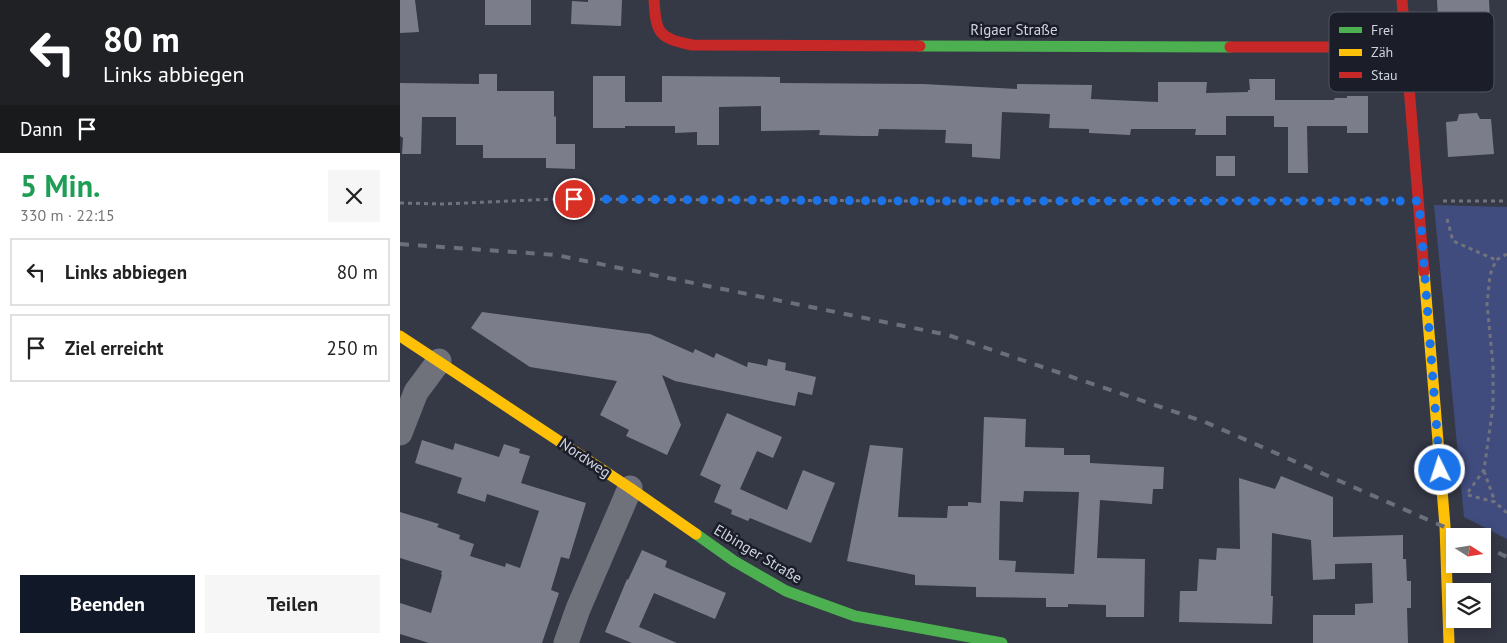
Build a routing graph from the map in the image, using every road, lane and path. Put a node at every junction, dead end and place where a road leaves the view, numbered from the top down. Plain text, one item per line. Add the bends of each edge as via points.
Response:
1 (654, 0) edge
2 (1329, 47) edge
3 (1410, 92) edge
4 (1419, 201) junction
5 (1507, 201) edge
6 (400, 203) edge
7 (1507, 254) edge
8 (1496, 260) junction
9 (400, 336) edge
10 (439, 361) junction
11 (400, 433) edge
12 (1484, 470) junction
13 (630, 488) junction
14 (1495, 502) junction
15 (1507, 513) edge
16 (566, 643) edge
17 (1002, 643) edge
18 (1449, 643) edge

1 - 2 street, Rigaer Straße via 655,21 661,35 672,41 692,44
3 - 4 street
4 - 5 path
4 - 6 path via 555,199
4 - 8 path via 1445,213 1453,240
4 - 18 street via 1445,526
7 - 8 path
8 - 12 path via 1490,274 1487,304 1493,364 1492,406
9 - 10 street, Nordweg
10 - 11 street via 416,392
10 - 13 street, Nordweg
12 - 14 path
12 - 14 path via 1466,495
13 - 16 street
13 - 17 street, Elbinger Straße via 734,561 786,591 855,616
14 - 15 path

